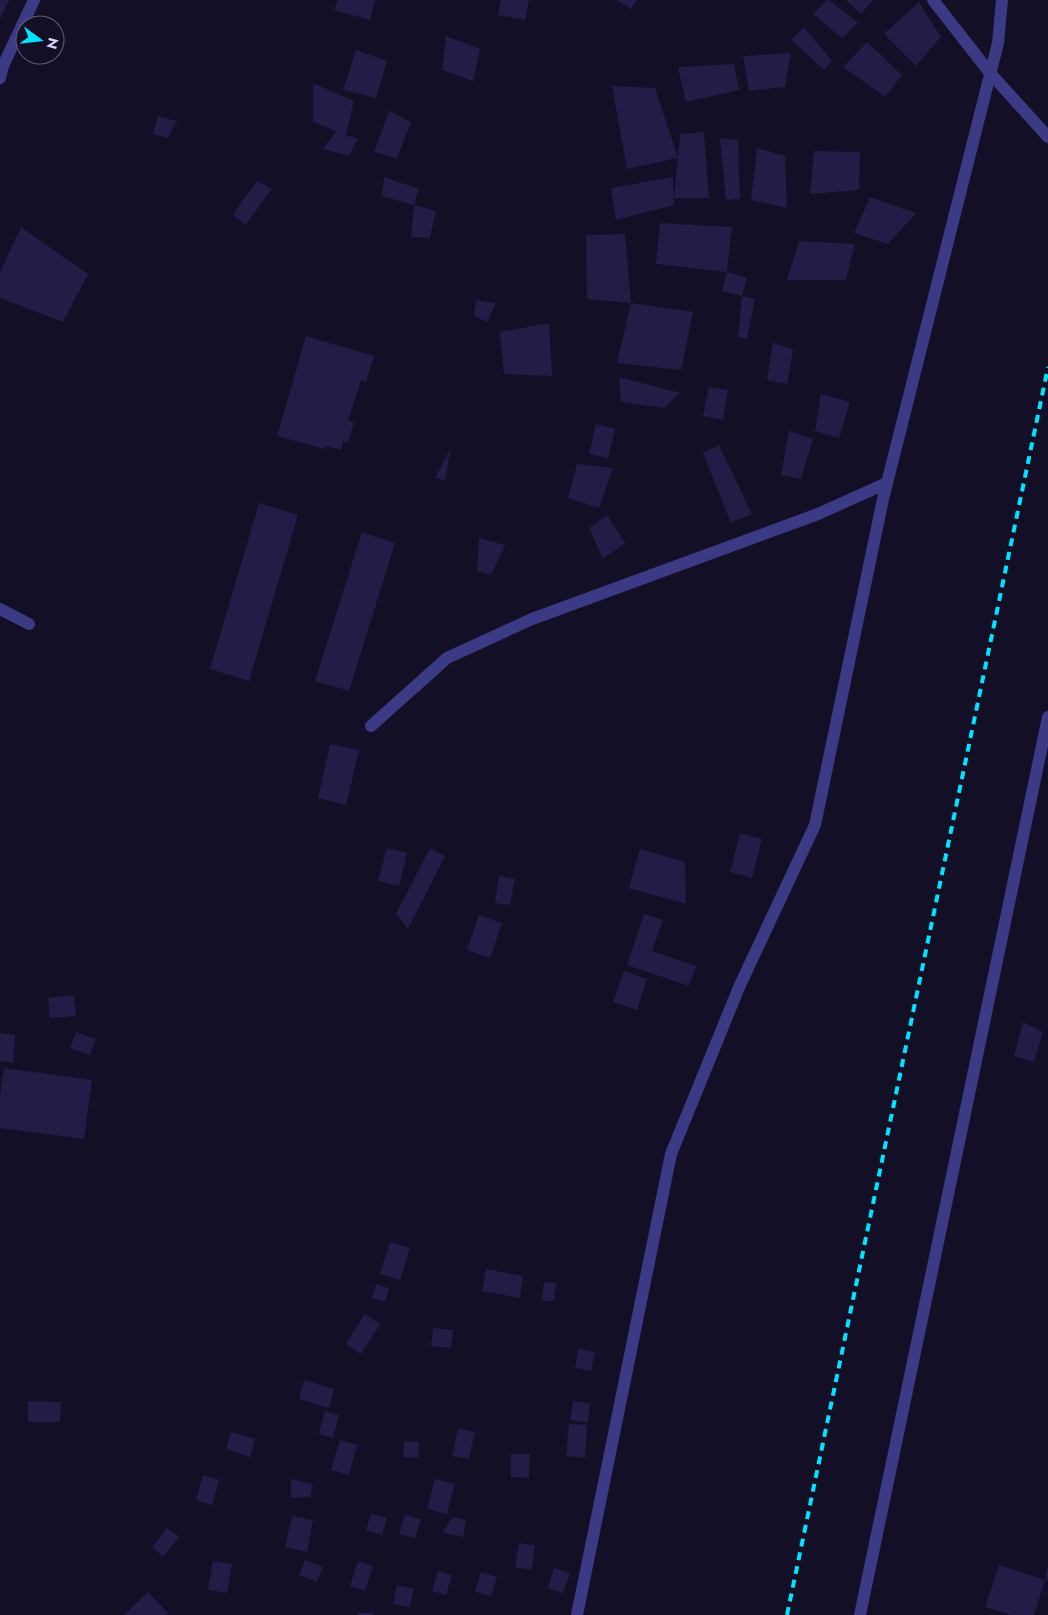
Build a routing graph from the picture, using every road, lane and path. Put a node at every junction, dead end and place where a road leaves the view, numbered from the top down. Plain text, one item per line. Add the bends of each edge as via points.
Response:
1 (34, 0) edge
2 (933, 0) edge
3 (1002, 0) edge
4 (990, 73) junction
5 (0, 78) edge
6 (1048, 137) edge
7 (887, 483) junction
8 (0, 609) edge
9 (29, 624) dead end
10 (1048, 718) edge
11 (371, 726) dead end
12 (577, 1615) edge
13 (860, 1615) edge

1 - 5 street
2 - 4 street
3 - 4 street via 998,43
4 - 6 street
4 - 7 street
7 - 11 street via 818,514 532,620 447,658
7 - 12 street via 815,825 740,985 671,1154
8 - 9 street
10 - 13 street

